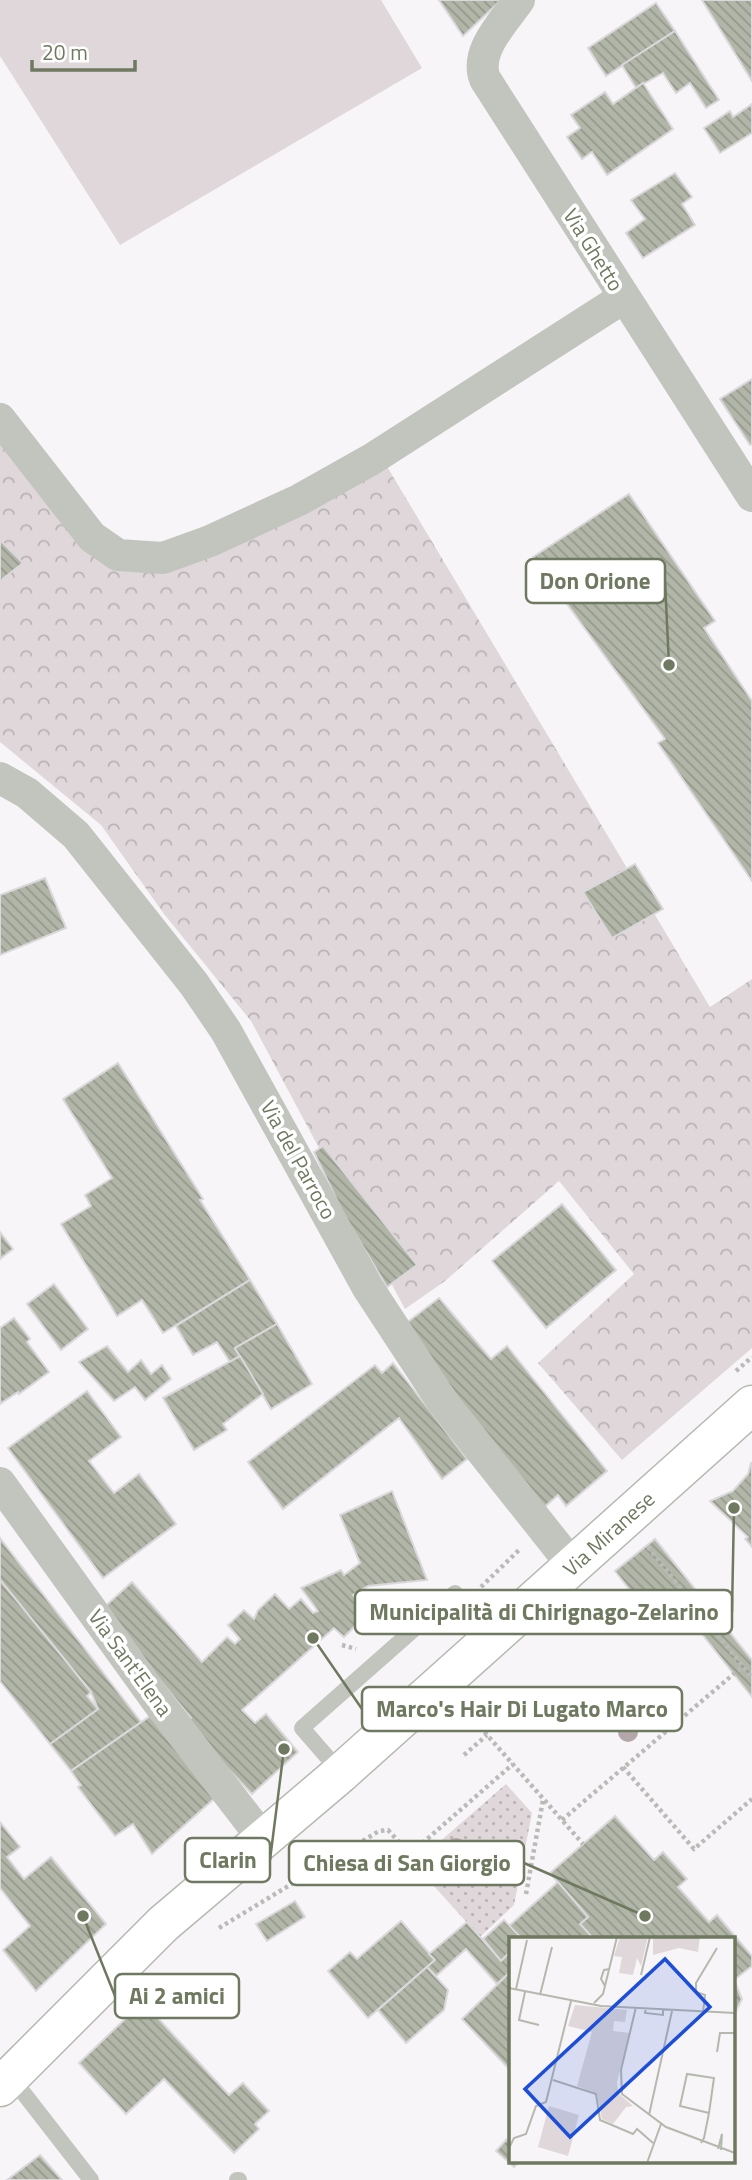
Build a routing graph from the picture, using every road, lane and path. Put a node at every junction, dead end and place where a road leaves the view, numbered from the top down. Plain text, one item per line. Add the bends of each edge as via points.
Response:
1 (519, 0) edge
2 (623, 298) junction
3 (0, 419) edge
4 (752, 496) edge
5 (0, 778) edge
6 (752, 1405) edge
7 (0, 1483) edge
8 (647, 1545) dead end
9 (522, 1548) dead end
10 (573, 1566) junction
11 (480, 1588) dead end
12 (493, 1637) junction
13 (743, 1666) junction
14 (752, 1678) edge
15 (462, 1707) dead end
16 (487, 1735) junction
17 (464, 1755) dead end
18 (513, 1764) junction
19 (623, 1767) junction
20 (341, 1773) junction
21 (543, 1799) junction
22 (751, 1801) edge
23 (562, 1820) junction
24 (264, 1840) junction
25 (583, 1844) dead end
26 (526, 1895) dead end
27 (215, 1930) dead end
28 (5, 2082) edge
29 (91, 2180) edge

1 - 2 street, Via Ghetto via 484,53 483,74
2 - 3 street via 299,500 163,558 118,555 92,537
2 - 4 street, Via Ghetto
5 - 10 street, Via del Parroco via 27,793 76,835 188,975 226,1031 368,1288 442,1401
6 - 10 street, Via Miranese
7 - 24 street, Via Sant'Elena
8 - 13 path
9 - 11 path
10 - 12 street, Via Miranese
12 - 20 street, Via Miranese
12 - 20 lane via 454,1593 302,1728
13 - 14 path
13 - 19 path
15 - 16 path
16 - 17 path
16 - 18 path
18 - 21 path
18 - 27 path via 410,1854 388,1830 379,1831
19 - 22 path via 694,1849
19 - 23 path
20 - 24 street, Via Miranese
21 - 23 path
21 - 26 path
23 - 25 path
24 - 28 street, Via Miranese via 163,1924
28 - 29 lane

